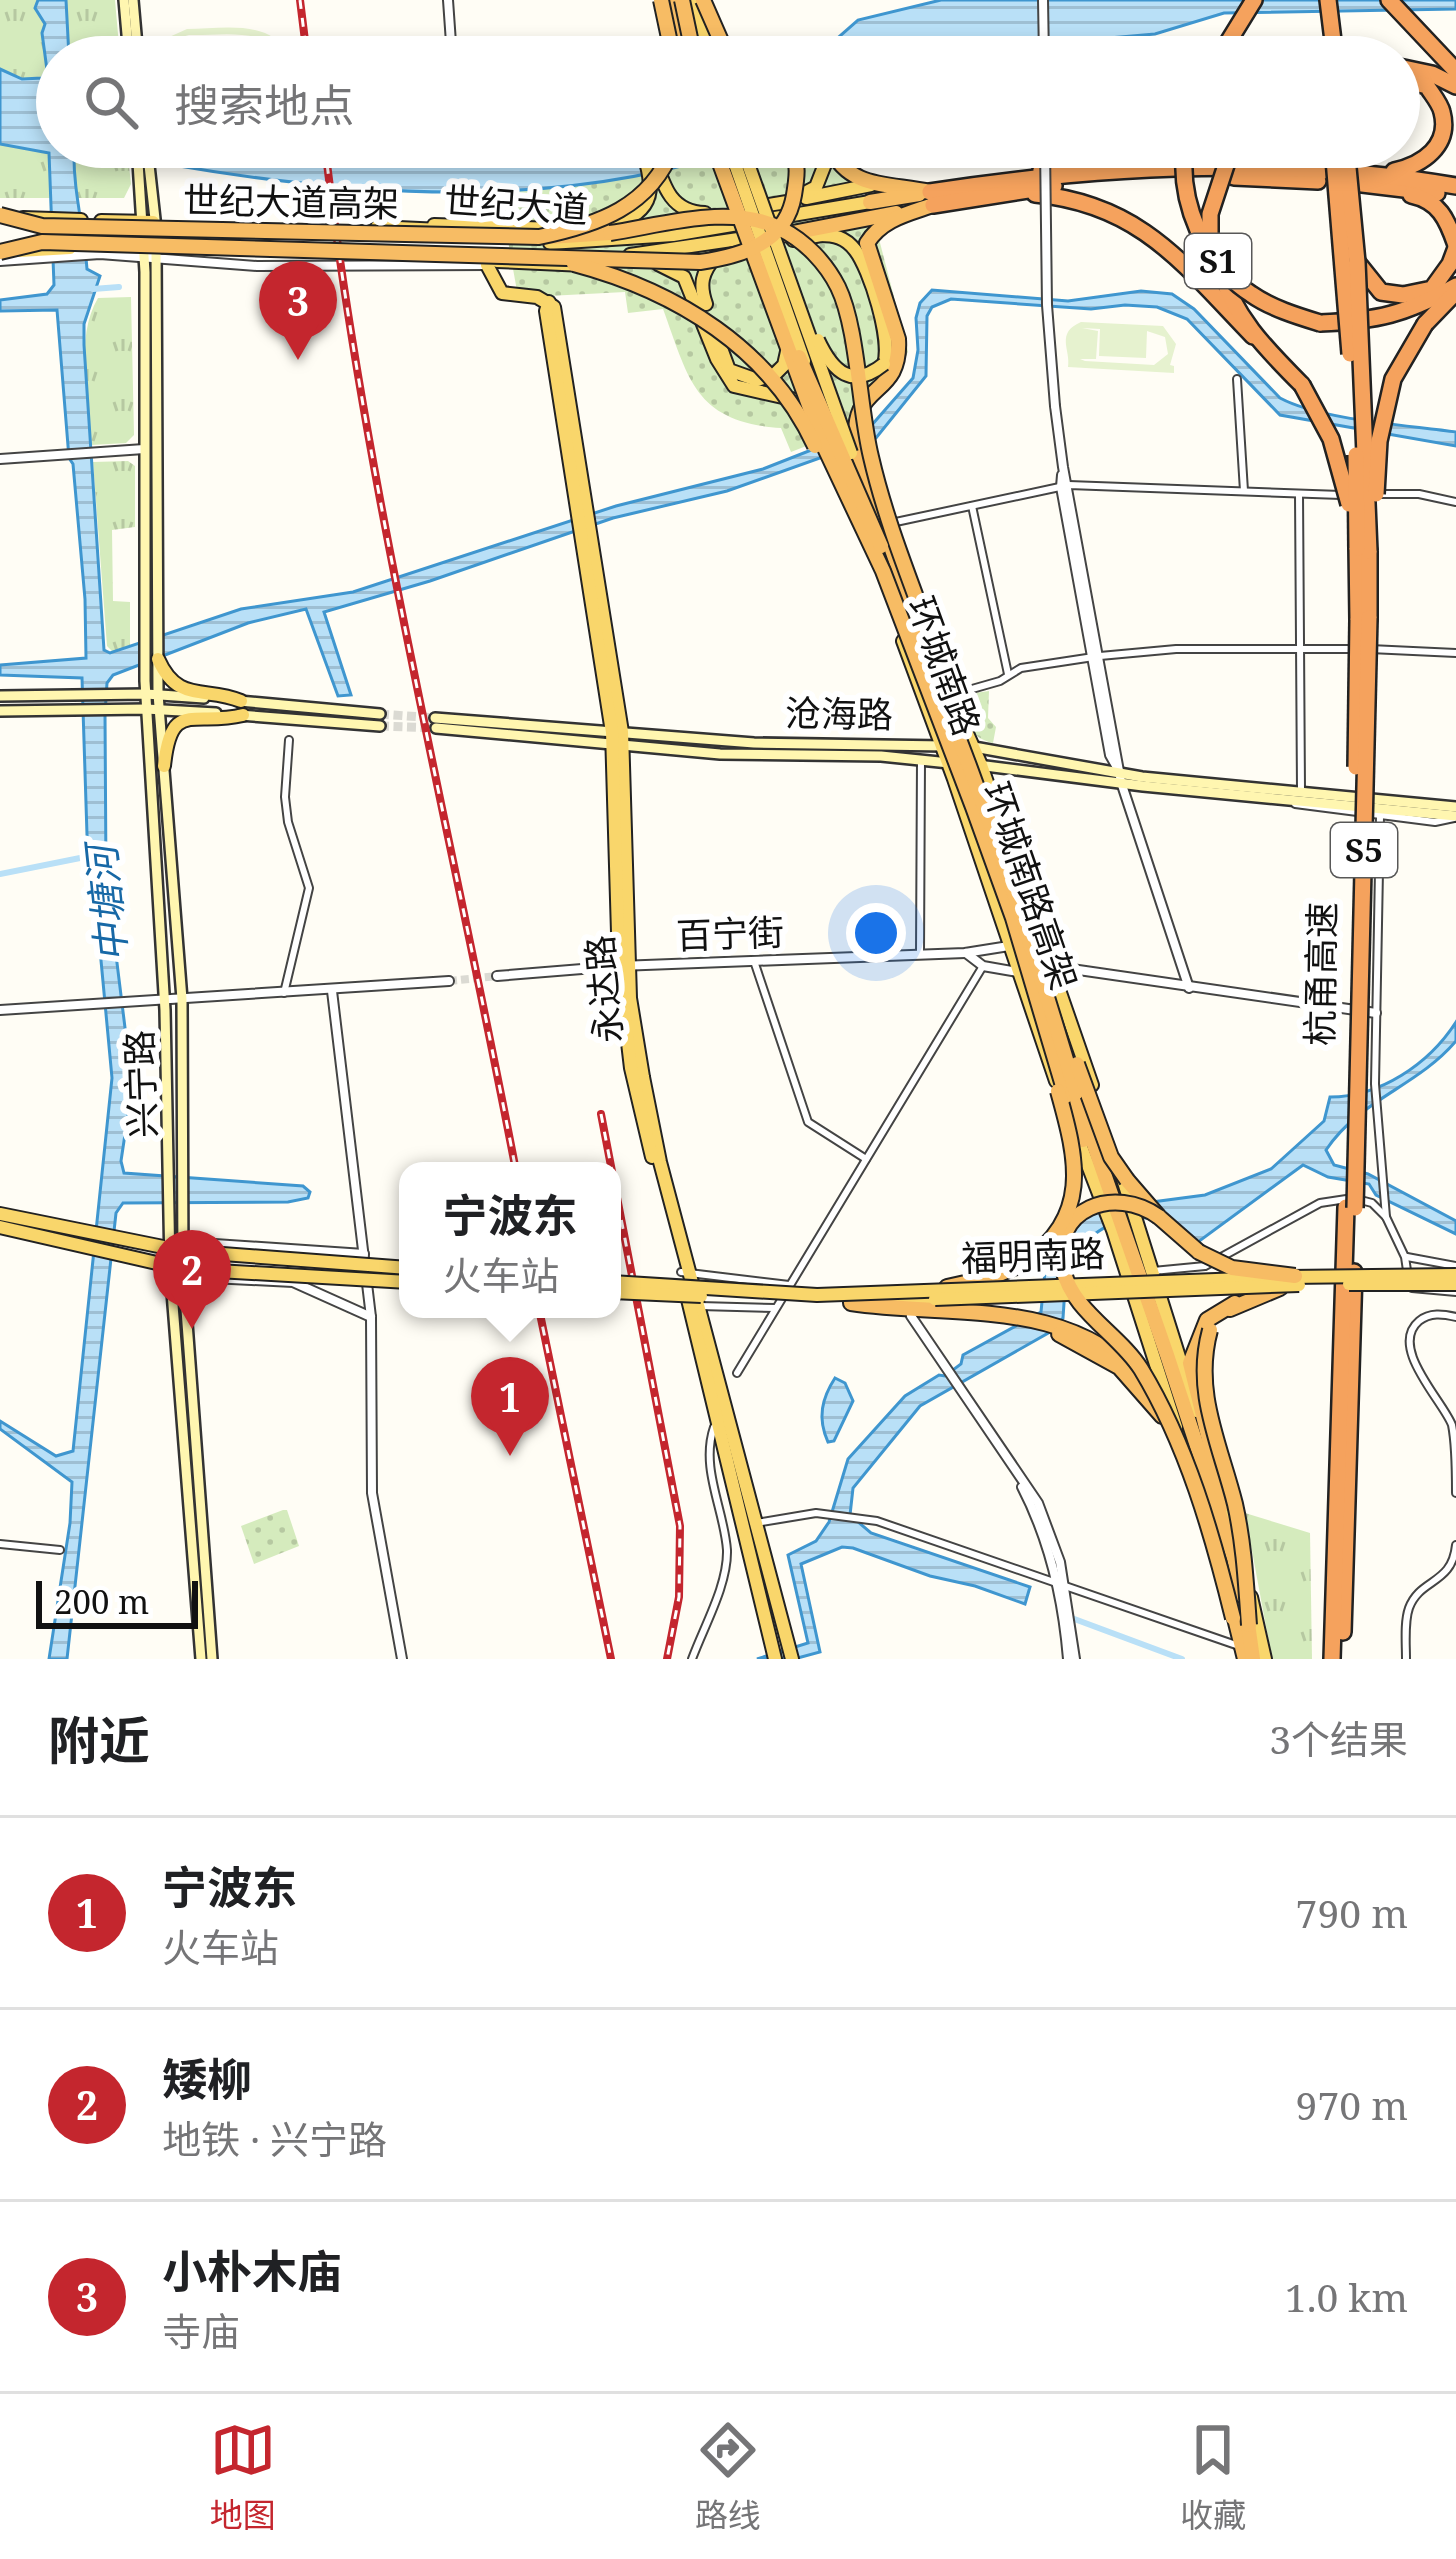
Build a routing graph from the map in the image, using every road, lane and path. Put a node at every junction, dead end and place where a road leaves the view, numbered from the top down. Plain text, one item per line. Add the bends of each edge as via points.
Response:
1 (124, 0) edge
2 (133, 0) edge
3 (450, 0) edge
4 (662, 0) edge
5 (676, 0) edge
6 (697, 0) edge
7 (1043, 0) edge
8 (1254, 0) edge
9 (1318, 0) edge
10 (1328, 0) edge
11 (1389, 0) edge
12 (130, 36) edge
13 (134, 36) edge
14 (453, 36) edge
15 (670, 36) edge
16 (670, 36) edge
17 (696, 36) edge
18 (704, 36) edge
19 (1044, 36) edge
20 (1232, 36) edge
21 (1322, 36) edge
22 (1332, 36) edge
23 (1420, 71) edge
24 (1456, 71) edge
25 (1420, 84) edge
26 (1456, 86) edge
27 (1420, 165) edge
28 (650, 168) edge
29 (655, 168) edge
30 (663, 168) edge
31 (730, 168) edge
32 (730, 168) edge
33 (731, 168) edge
34 (731, 168) edge
35 (751, 168) edge
36 (796, 168) edge
37 (824, 168) edge
38 (841, 168) edge
39 (1045, 168) edge
40 (1053, 168) edge
41 (1183, 168) edge
42 (1190, 168) edge
43 (1225, 168) edge
44 (1230, 168) edge
45 (1335, 168) edge
46 (1348, 168) edge
47 (1409, 168) edge
48 (144, 169) edge
49 (1385, 173) junction
50 (1246, 178) junction
51 (871, 185) junction
52 (658, 186) junction
53 (1456, 186) edge
54 (1000, 188) junction
55 (1456, 196) edge
56 (931, 199) junction
57 (787, 202) junction
58 (870, 202) junction
59 (724, 212) junction
60 (0, 216) edge
61 (149, 222) junction
62 (422, 227) junction
63 (752, 227) junction
64 (602, 228) junction
65 (807, 228) junction
66 (771, 233) junction
67 (40, 234) junction
68 (827, 234) junction
69 (539, 237) junction
70 (730, 245) junction
71 (1456, 246) edge
72 (87, 251) junction
73 (150, 252) junction
74 (538, 254) junction
75 (0, 255) edge
76 (485, 262) junction
77 (1357, 262) junction
78 (1456, 289) edge
79 (151, 303) junction
80 (1253, 336) junction
81 (796, 338) junction
82 (890, 367) junction
83 (1237, 379) dead end
84 (145, 449) junction
85 (845, 456) junction
86 (0, 459) edge
87 (1065, 486) junction
88 (1244, 491) junction
89 (1299, 494) junction
90 (1456, 502) edge
91 (972, 506) junction
92 (881, 525) junction
93 (1363, 550) junction
94 (899, 604) junction
95 (1303, 649) junction
96 (1456, 653) edge
97 (1096, 656) junction
98 (151, 662) junction
99 (1008, 674) junction
100 (146, 694) junction
101 (158, 694) junction
102 (950, 695) junction
103 (0, 696) edge
104 (242, 708) junction
105 (146, 709) junction
106 (159, 709) junction
107 (0, 711) edge
108 (380, 720) tunnel mouth
109 (435, 723) tunnel mouth
110 (957, 729) junction
111 (617, 739) junction
112 (289, 740) dead end
113 (940, 746) junction
114 (974, 747) junction
115 (921, 760) junction
116 (948, 763) junction
117 (981, 765) junction
118 (164, 766) junction
119 (1120, 777) junction
120 (1301, 790) junction
121 (1274, 798) junction
122 (1456, 814) edge
123 (1380, 817) junction
124 (1019, 918) junction
125 (1011, 946) junction
126 (965, 952) junction
127 (920, 954) junction
128 (754, 961) junction
129 (623, 966) junction
130 (983, 966) junction
131 (1052, 966) junction
132 (1019, 972) junction
133 (497, 976) tunnel mouth
134 (449, 981) tunnel mouth
135 (1189, 988) junction
136 (332, 991) junction
137 (284, 993) junction
138 (182, 999) junction
139 (164, 1000) junction
140 (0, 1010) edge
141 (1376, 1013) junction
142 (866, 1159) junction
143 (176, 1207) junction
144 (1351, 1208) junction
145 (0, 1214) edge
146 (1159, 1217) junction
147 (1386, 1217) junction
148 (0, 1227) edge
149 (176, 1246) junction
150 (364, 1254) junction
151 (1406, 1257) junction
152 (399, 1267) edge
153 (1153, 1271) junction
154 (177, 1272) junction
155 (686, 1273) junction
156 (1456, 1279) edge
157 (1292, 1281) junction
158 (399, 1282) edge
159 (621, 1283) edge
160 (789, 1286) junction
161 (937, 1289) junction
162 (621, 1292) edge
163 (851, 1303) junction
164 (1235, 1304) junction
165 (694, 1306) junction
166 (776, 1307) junction
167 (910, 1316) dead end
168 (371, 1317) junction
169 (1456, 1317) edge
170 (737, 1373) dead end
171 (1151, 1395) junction
172 (718, 1418) junction
173 (1180, 1441) junction
174 (1456, 1492) edge
175 (1225, 1504) junction
176 (756, 1522) junction
177 (0, 1544) edge
178 (1456, 1545) edge
179 (60, 1550) dead end
180 (1061, 1582) junction
181 (1233, 1618) junction
182 (1249, 1625) junction
183 (1243, 1656) edge
184 (201, 1659) edge
185 (212, 1659) edge
186 (402, 1659) edge
187 (692, 1659) edge
188 (776, 1659) edge
189 (792, 1659) edge
190 (1071, 1659) edge
191 (1265, 1659) edge
192 (1332, 1659) edge
193 (1342, 1659) edge
194 (1406, 1659) edge

1 - 12 main road
2 - 13 main road
3 - 14 street
4 - 15 highway, bridge
5 - 16 main road
5 - 17 highway, bridge
6 - 18 highway, bridge
7 - 19 street
8 - 20 highway
9 - 21 highway
10 - 22 highway
11 - 24 highway
23 - 26 highway
25 - 27 highway via 1443,113 1438,146
28 - 52 main road
29 - 52 main road, bridge
30 - 69 highway, bridge via 615,214
31 - 94 highway, 环城南路高架, bridge via 824,446
32 - 110 highway, 环城南路高架, bridge via 773,297
33 - 63 main road, bridge
34 - 81 main road, 环城南路, bridge
35 - 66 main road, 环城南路, bridge
36 - 74 highway, bridge via 784,225 753,250 700,262
37 - 57 main road via 816,188
38 - 51 highway
39 - 87 street, bridge via 1047,305
40 - 54 highway
41 - 78 highway, S1, bridge via 1192,218 1250,294 1320,323 1374,322
42 - 54 highway
43 - 80 highway, bridge via 1210,233 1224,285
44 - 49 highway
45 - 93 highway, 杭甬高速 / S5, bridge
46 - 77 highway, 杭甬高速 / S5, bridge
47 - 49 highway
48 - 61 main road, 兴宁路
49 - 53 highway
50 - 54 highway
50 - 55 highway
50 - 71 highway via 1422,197 1445,214
51 - 56 highway via 889,183
51 - 57 main road
52 - 59 main road via 691,212
52 - 64 main road via 640,212
54 - 56 highway
54 - 80 highway via 1067,197 1120,216 1164,245
56 - 58 highway
56 - 65 highway
56 - 82 highway via 878,228 867,243 898,338
57 - 58 main road
57 - 59 main road
58 - 62 main road, 世纪大道 via 595,242 536,243
59 - 64 main road
60 - 67 highway, bridge
61 - 62 main road, 世纪大道
61 - 67 main road, 世纪大道, bridge via 84,220
61 - 73 main road, 兴宁路
62 - 64 main road
63 - 70 main road, bridge via 788,340 784,364 757,380 730,370 701,290 702,277
63 - 81 main road, bridge
65 - 66 highway
65 - 70 main road, 世纪大道
66 - 68 main road
66 - 70 highway
66 - 82 main road, bridge via 836,370 853,377
66 - 85 main road, 环城南路, bridge
67 - 69 highway, 世纪大道高架, bridge
67 - 72 main road, 世纪大道, bridge
67 - 74 highway, 世纪大道高架, bridge
67 - 75 highway, bridge
68 - 70 main road
68 - 82 main road via 858,254
69 - 110 highway, bridge via 730,216 779,228 820,260 847,314 878,489
70 - 76 main road, 世纪大道
71 - 77 highway via 1432,290 1403,295 1381,292
72 - 73 main road, 世纪大道
72 - 75 street
73 - 76 main road, 世纪大道
73 - 79 main road, 兴宁路
73 - 79 main road, 兴宁路
74 - 94 highway, bridge via 638,283 730,337 764,367 800,413 858,538
76 - 85 main road, bridge via 669,267 693,293 734,386 796,400
76 - 111 main road, 永达路 via 502,293 549,302
77 - 93 highway, 杭甬高速 / S5, bridge
78 - 93 highway, bridge via 1393,379
79 - 84 main road, 兴宁路
79 - 98 main road, 兴宁路 via 158,635
80 - 93 highway, bridge via 1302,385 1331,440
81 - 85 main road, 环城南路, bridge
82 - 85 highway, bridge via 858,407
83 - 88 street
84 - 86 street
84 - 98 main road, 兴宁路
85 - 92 highway
85 - 94 main road, 环城南路
87 - 88 street
87 - 91 street
87 - 97 street
88 - 89 street
89 - 90 street via 1418,494
89 - 95 street
91 - 92 street
91 - 99 street
92 - 94 highway
93 - 144 highway, 杭甬高速 / S5, bridge
94 - 102 main road, 环城南路
94 - 113 main road, 环城南路
94 - 124 highway, 环城南路高架, bridge
95 - 96 street
95 - 97 street
95 - 120 street
97 - 99 street
97 - 119 street
98 - 100 main road, 兴宁路
98 - 101 main road, 兴宁路
98 - 104 main road via 180,689
99 - 102 street
100 - 101 main road
100 - 103 main road
100 - 105 main road, 兴宁路
101 - 104 main road
101 - 106 main road, 兴宁路
102 - 114 main road, 环城南路
104 - 106 main road
104 - 108 main road
104 - 118 main road via 230,718 177,722
105 - 106 main road
105 - 107 main road
105 - 139 main road, 兴宁路
106 - 118 main road, 兴宁路
109 - 111 main road, 沧海路
110 - 124 highway, 环城南路高架, bridge
111 - 113 main road, 沧海路
111 - 115 main road, 沧海路 via 720,754
111 - 129 main road, 永达路
112 - 137 street via 288,822 309,888
113 - 114 main road, 沧海路
113 - 116 main road, 环城南路
114 - 117 main road, 环城南路
114 - 119 main road, 沧海路
115 - 116 main road, 沧海路
115 - 127 street
116 - 117 main road, 沧海路
116 - 125 main road, 环城南路
117 - 119 main road, 沧海路
117 - 131 main road, 环城南路
118 - 138 main road, 兴宁路
119 - 120 main road, 沧海路
119 - 121 main road, 沧海路
119 - 135 street
120 - 122 main road, 沧海路
121 - 122 main road, 沧海路
121 - 123 street
122 - 123 street via 1435,822
123 - 141 street
124 - 146 highway, bridge via 1111,1157
124 - 161 highway, bridge via 1076,1164 1072,1196 1058,1233 1023,1264
124 - 181 highway, 环城南路高架, bridge via 1066,1096 1227,1565
124 - 182 highway, 环城南路高架, bridge via 1234,1558
125 - 126 street, 百宁街
125 - 132 main road, 环城南路
126 - 127 street, 百宁街
126 - 130 street
127 - 128 street, 百宁街
128 - 129 street, 百宁街
128 - 142 street via 808,1122
129 - 133 street, 百宁街
129 - 155 main road, 永达路
130 - 132 street
130 - 142 street
131 - 132 street
131 - 135 street
131 - 153 main road, 环城南路, bridge
132 - 173 main road, 环城南路
134 - 136 street
135 - 141 street
136 - 137 street
136 - 150 street
137 - 138 street
138 - 139 street
138 - 143 main road, 兴宁路
139 - 140 street
139 - 143 main road, 兴宁路
141 - 147 street
142 - 160 street
143 - 149 main road, 兴宁路
144 - 192 highway, 杭甬高速 / S5
144 - 193 highway, 杭甬高速 / S5
145 - 149 main road
146 - 157 highway, bridge via 1199,1252
146 - 171 highway, bridge via 1125,1201 1090,1207 1071,1226 1062,1264 1069,1289 1138,1363
147 - 151 street
147 - 153 street via 1353,1198 1321,1203 1205,1266
148 - 154 main road
149 - 150 street
149 - 152 main road, bridge
149 - 154 main road, 兴宁路
150 - 168 street
151 - 156 street
151 - 156 street via 1416,1290
153 - 175 main road
154 - 158 main road, bridge
154 - 168 street via 293,1282
154 - 184 main road, 兴宁路
154 - 185 main road, 兴宁路
155 - 160 street
155 - 165 main road, 永达路
156 - 157 main road, 福明南路, bridge
157 - 161 main road, 福明南路, bridge
157 - 163 main road, 福明南路, bridge
157 - 164 highway, bridge
159 - 161 main road, 福明南路, bridge via 817,1295
160 - 166 street
162 - 163 main road, 福明南路, bridge
163 - 171 highway, bridge via 1016,1316 1069,1330 1121,1358
164 - 175 highway, bridge via 1208,1320 1190,1363
164 - 182 highway, bridge via 1210,1330 1203,1387 1243,1544
165 - 166 street
165 - 172 main road, 永达路
165 - 176 main road, 永达路
166 - 170 street
167 - 180 street via 1009,1458
168 - 186 street via 372,1493
169 - 174 street via 1422,1318 1412,1346 1452,1425
171 - 173 highway
171 - 181 highway, bridge via 1205,1514
172 - 187 street via 709,1453 727,1552
172 - 188 main road, 永达路
173 - 183 main road
175 - 191 main road
176 - 180 street via 816,1513 877,1521
176 - 189 main road, 永达路
177 - 179 street
178 - 194 street via 1448,1572 1408,1611
180 - 183 street
180 - 190 street
181 - 183 highway, 环城南路高架
182 - 183 highway, 环城南路高架

